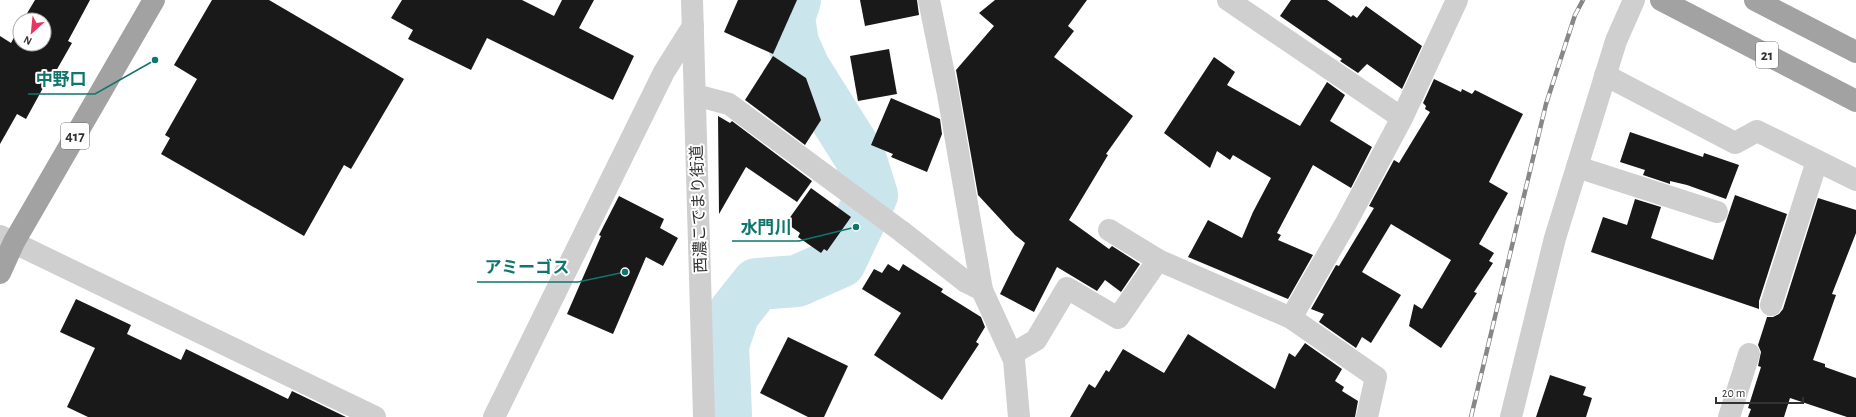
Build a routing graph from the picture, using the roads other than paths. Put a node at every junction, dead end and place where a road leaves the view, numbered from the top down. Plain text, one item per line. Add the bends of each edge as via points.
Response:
1 (154, 0) edge
2 (692, 0) edge
3 (929, 0) edge
4 (1228, 0) edge
5 (1457, 0) edge
6 (1634, 0) edge
7 (1755, 0) edge
8 (1670, 4) edge
9 (693, 26) junction
10 (1856, 52) edge
11 (1605, 76) junction
12 (695, 95) junction
13 (1856, 101) edge
14 (1402, 118) junction
15 (1817, 161) junction
16 (1577, 167) junction
17 (1856, 180) edge
18 (1716, 212) dead end
19 (1109, 230) dead end
20 (7, 239) edge
21 (1158, 260) junction
22 (0, 273) edge
23 (982, 290) junction
24 (1771, 305) dead end
25 (1291, 318) junction
26 (1012, 354) junction
27 (1749, 354) dead end
28 (375, 417) edge
29 (494, 417) edge
30 (704, 417) edge
31 (1019, 417) edge
32 (1367, 417) edge
33 (1511, 417) edge
34 (1729, 417) edge

1 - 20 highway, 417
2 - 9 street, 西濃こでまり街道
3 - 23 street
4 - 14 street
5 - 14 street
6 - 11 street via 1616,41
7 - 10 highway
8 - 13 highway, 21
9 - 12 street, 西濃こでまり街道
9 - 29 street via 664,72
11 - 15 street via 1735,143 1757,131
11 - 16 street
12 - 23 street via 729,104 966,282
12 - 30 street, 西濃こでまり街道
14 - 25 street
15 - 17 street
15 - 24 street
16 - 18 street
16 - 33 street via 1555,238
19 - 21 street
20 - 22 highway, 417
20 - 28 street
21 - 25 street
21 - 26 street via 1118,318 1067,288 1036,340
23 - 26 street
25 - 32 street via 1376,377
26 - 31 street
27 - 34 street

